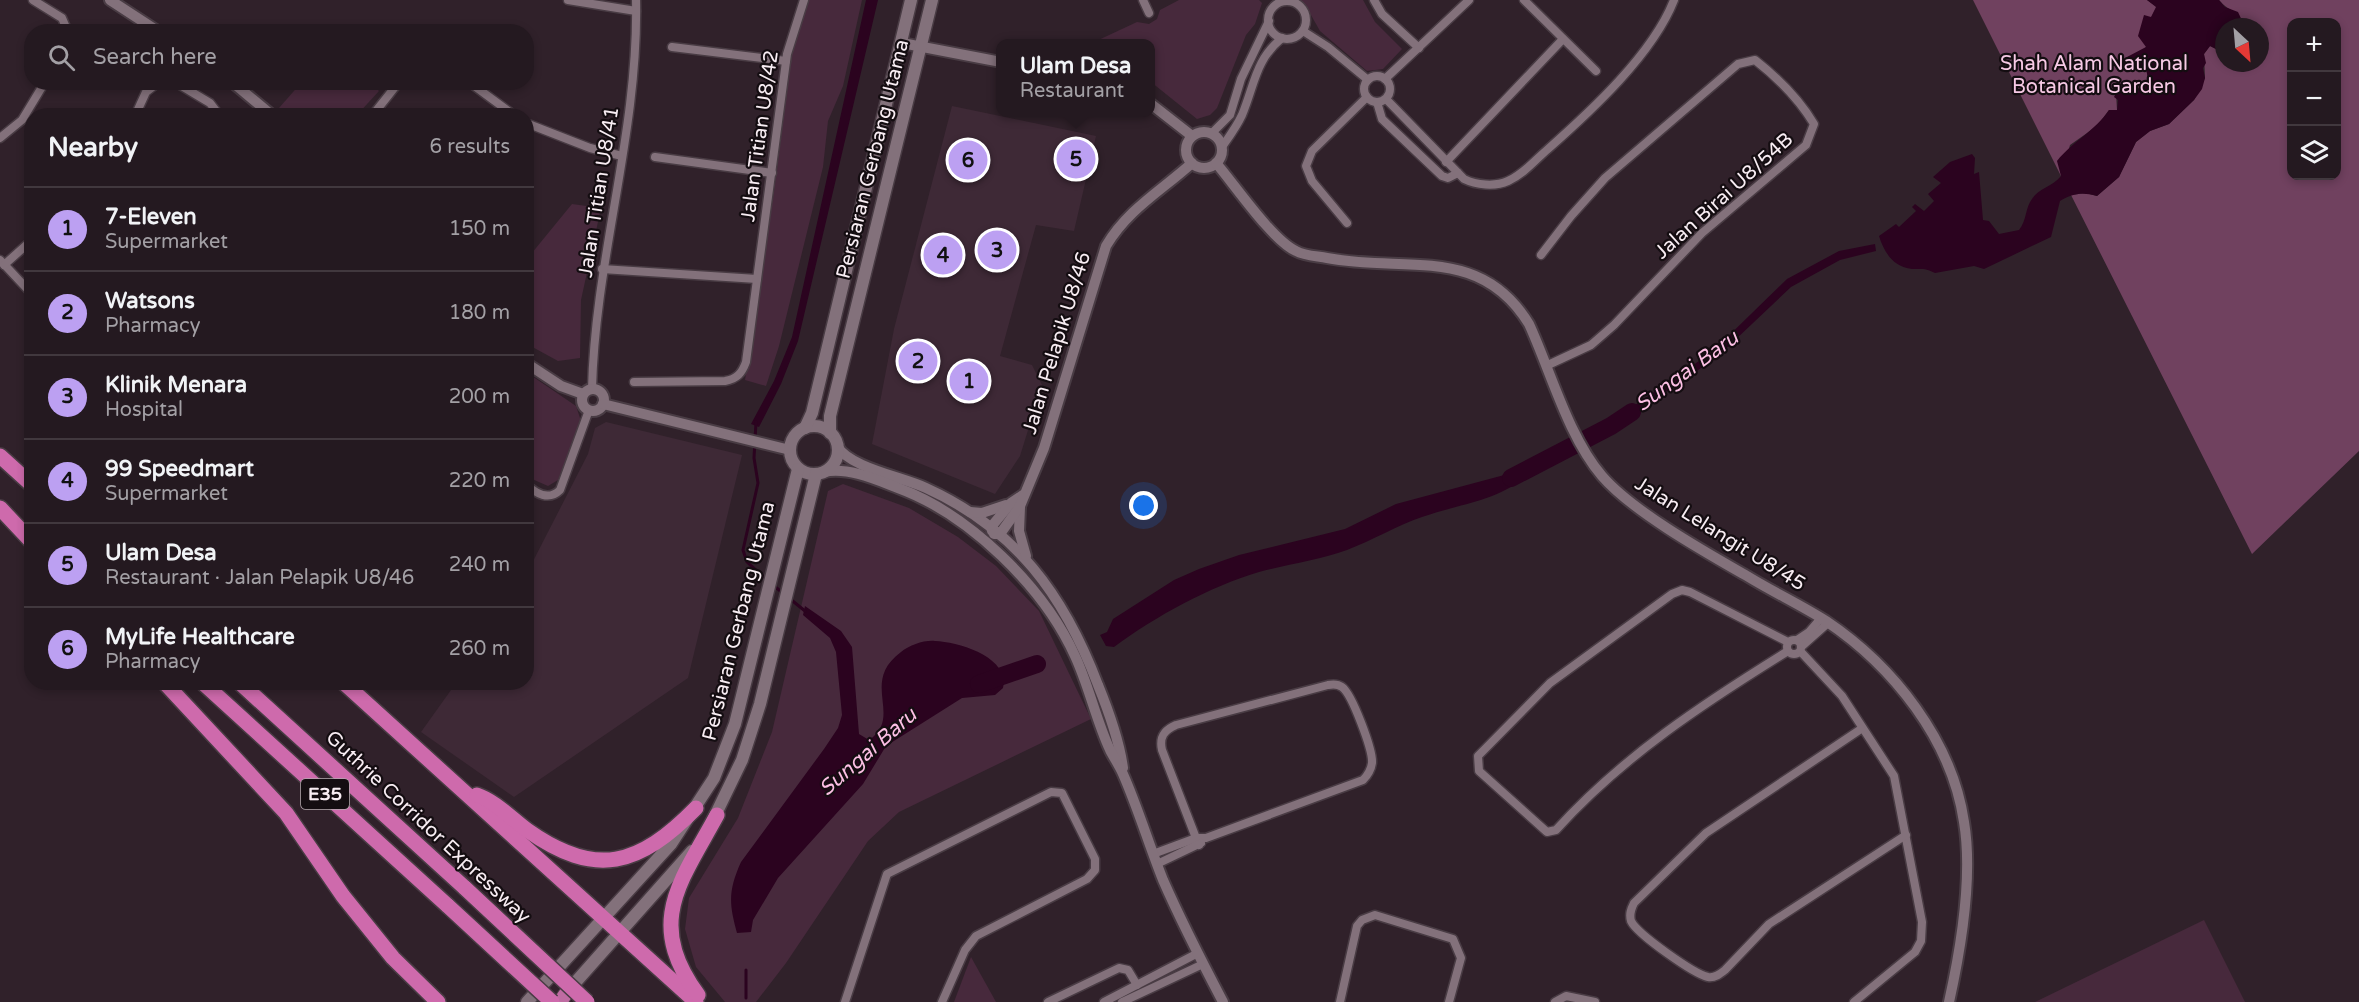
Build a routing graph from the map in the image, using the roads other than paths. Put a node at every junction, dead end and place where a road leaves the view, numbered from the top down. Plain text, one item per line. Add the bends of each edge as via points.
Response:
1 (33, 0) edge
2 (110, 0) edge
3 (568, 0) edge
4 (636, 0) edge
5 (804, 0) edge
6 (911, 0) edge
7 (932, 0) edge
8 (1143, 0) edge
9 (1374, 0) edge
10 (1469, 0) edge
11 (1524, 0) edge
12 (1674, 0) edge
13 (1274, 3) edge
14 (636, 11) junction
15 (1149, 13) dead end
16 (1269, 21) junction
17 (67, 24) edge
18 (147, 24) edge
19 (1303, 31) junction
20 (1282, 38) junction
21 (1563, 39) junction
22 (902, 43) junction
23 (672, 46) dead end
24 (921, 47) junction
25 (1419, 48) junction
26 (786, 61) junction
27 (996, 61) edge
28 (1596, 71) dead end
29 (1385, 79) junction
30 (1368, 80) junction
31 (40, 90) edge
32 (149, 90) edge
33 (188, 90) edge
34 (242, 90) edge
35 (393, 90) edge
36 (480, 90) edge
37 (1367, 97) junction
38 (1381, 100) junction
39 (1155, 107) edge
40 (29, 108) edge
41 (139, 108) edge
42 (214, 108) edge
43 (263, 108) edge
44 (378, 108) edge
45 (504, 108) edge
46 (24, 117) edge
47 (534, 126) edge
48 (1212, 133) junction
49 (1192, 136) junction
50 (0, 138) edge
51 (1222, 147) junction
52 (622, 156) junction
53 (655, 157) dead end
54 (1446, 162) junction
55 (1192, 163) junction
56 (1216, 163) junction
57 (772, 173) junction
58 (1458, 173) junction
59 (1347, 223) dead end
60 (24, 246) edge
61 (1541, 255) dead end
62 (2, 262) edge
63 (602, 269) junction
64 (757, 279) junction
65 (24, 285) edge
66 (1548, 365) junction
67 (534, 368) edge
68 (634, 382) dead end
69 (588, 391) junction
70 (603, 404) junction
71 (589, 410) junction
72 (805, 428) junction
73 (830, 433) junction
74 (837, 446) junction
75 (790, 450) junction
76 (0, 456) edge
77 (798, 469) junction
78 (820, 473) junction
79 (24, 477) edge
80 (534, 489) edge
81 (0, 499) edge
82 (1015, 505) junction
83 (0, 508) edge
84 (970, 512) junction
85 (24, 521) edge
86 (971, 531) junction
87 (995, 532) junction
88 (24, 534) edge
89 (1000, 556) junction
90 (1027, 560) junction
91 (1824, 620) junction
92 (1795, 647) junction
93 (171, 690) edge
94 (211, 690) edge
95 (248, 690) edge
96 (351, 690) edge
97 (1095, 690) junction
98 (1861, 729) junction
99 (463, 792) junction
100 (696, 808) junction
101 (717, 815) junction
102 (1906, 835) junction
103 (1200, 840) junction
104 (1155, 859) junction
105 (604, 916) junction
106 (620, 932) junction
107 (1198, 953) junction
108 (1203, 964) junction
109 (1137, 985) junction
110 (562, 999) edge
111 (438, 1002) edge
112 (527, 1002) edge
113 (552, 1002) edge
114 (587, 1002) edge
115 (696, 1002) edge
116 (703, 1002) edge
117 (844, 1002) edge
118 (942, 1002) edge
119 (1048, 1002) edge
120 (1104, 1002) edge
121 (1122, 1002) edge
122 (1223, 1002) edge
123 (1340, 1002) edge
124 (1449, 1002) edge
125 (1555, 1002) edge
126 (1595, 1002) edge
127 (1854, 1002) edge
128 (1949, 1002) edge

1 - 17 street
2 - 18 street
3 - 14 street
4 - 14 street, Jalan Titian U8/41
5 - 26 street, Jalan Titian U8/42
6 - 22 main road, Persiaran Gerbang Utama
7 - 24 main road, Persiaran Gerbang Utama
8 - 15 street
9 - 25 street via 1382,14
10 - 25 street
11 - 21 street
12 - 58 street via 1654,38 1613,86 1519,175 1502,183 1473,183
13 - 16 street
13 - 19 street via 1287,1 1299,5 1306,19
14 - 52 street, Jalan Titian U8/41 via 634,74
16 - 20 street via 1274,33
16 - 48 street via 1241,79 1230,115
19 - 20 street via 1292,38
19 - 30 street
20 - 51 street via 1260,62 1241,117
21 - 28 street
21 - 54 street
22 - 24 street
22 - 72 main road, Persiaran Gerbang Utama via 812,413
23 - 26 street
24 - 27 street
24 - 73 main road, Persiaran Gerbang Utama via 830,416
25 - 29 street
26 - 57 street, Jalan Titian U8/42
29 - 30 street via 1377,76
29 - 38 street via 1390,90
30 - 37 street
31 - 40 street
32 - 41 street
33 - 42 street
34 - 43 street
35 - 44 street
36 - 45 street
37 - 38 street
37 - 59 street via 1312,151 1306,166 1312,181
38 - 54 street
38 - 58 street via 1382,119 1442,176 1448,178
39 - 49 street
46 - 50 street
47 - 52 street
48 - 49 street via 1202,131
48 - 51 street
49 - 55 street via 1186,149
51 - 56 street
52 - 63 street, Jalan Titian U8/41
53 - 57 street
54 - 58 street
55 - 56 street via 1207,168
55 - 82 street, Jalan Pelapik U8/46 via 1135,208 1106,246 1057,410 1023,495
56 - 66 street, Jalan Lelangit U8/45 via 1281,241 1298,252 1342,261 1448,267 1490,282 1521,311
57 - 64 street, Jalan Titian U8/42
60 - 62 street
61 - 66 street, Jalan Birai U8/54B via 1605,178 1738,64 1755,60 1774,74 1814,124 1806,145 1702,232 1614,325 1591,345
62 - 65 street
63 - 64 street
63 - 69 street, Jalan Titian U8/41
64 - 68 street, Jalan Titian U8/42 via 746,362 739,376 731,380
66 - 91 street, Jalan Lelangit U8/45 via 1581,444 1601,474 1631,502 1726,564
67 - 69 street via 561,386
69 - 70 street via 601,392
69 - 71 street via 582,404
70 - 71 street via 597,410
70 - 75 street
71 - 80 street via 560,490 551,496
72 - 73 main road via 818,427
72 - 75 main road via 794,436
73 - 74 main road
74 - 78 main road via 835,461
74 - 84 street via 847,458 910,481
75 - 77 main road
76 - 79 highway
77 - 78 main road
77 - 100 main road, Persiaran Gerbang Utama via 731,738
78 - 86 street via 848,471 904,490
78 - 101 main road, Persiaran Gerbang Utama via 751,733
81 - 85 highway
82 - 84 street via 990,512
82 - 87 street, Jalan Pelapik U8/46
82 - 90 street
83 - 88 highway
84 - 87 street
86 - 87 street
86 - 89 street
87 - 89 street
87 - 90 street
89 - 97 street via 1050,611
90 - 97 street via 1062,605
91 - 92 street
91 - 128 street, Jalan Lelangit U8/45 via 1874,661 1915,706 1936,739 1960,801 1967,873
92 - 92 street via 1722,692 1625,762 1556,830 1547,832 1536,824 1482,775 1478,756 1558,677 1661,601 1682,590
92 - 98 street via 1842,696
93 - 111 highway via 286,813 343,896 393,958
94 - 113 highway, E35, bridge
95 - 114 highway, Guthrie Corridor Expressway / E35, bridge
96 - 99 highway
97 - 104 street via 1120,744 1123,774
98 - 102 street via 1894,776
98 - 102 street via 1706,833 1634,903 1632,923 1651,941 1706,977 1715,976 1774,920
99 - 100 highway via 481,796 558,850 576,858 601,861 626,858 645,850
99 - 105 highway
100 - 105 main road, Persiaran Gerbang Utama via 671,844
101 - 106 main road, Persiaran Gerbang Utama via 686,859
101 - 116 highway via 675,895 670,928 676,960
102 - 127 street via 1922,922 1921,940 1910,956
103 - 103 street via 1348,787 1366,776 1372,764 1371,754 1352,700 1344,689 1328,685 1166,730 1162,750
103 - 104 street
104 - 107 street
105 - 106 highway
105 - 112 main road, Persiaran Gerbang Utama
106 - 110 main road, Persiaran Gerbang Utama
106 - 115 highway
107 - 108 street
107 - 109 street
108 - 121 street
108 - 122 street
109 - 119 street via 1128,970 1119,968
109 - 120 street
117 - 118 street via 887,874 1051,792 1062,793 1095,860 1095,870 1087,879 976,936 965,950
123 - 124 street via 1357,926 1375,915 1453,939 1461,958
125 - 126 street via 1566,996

